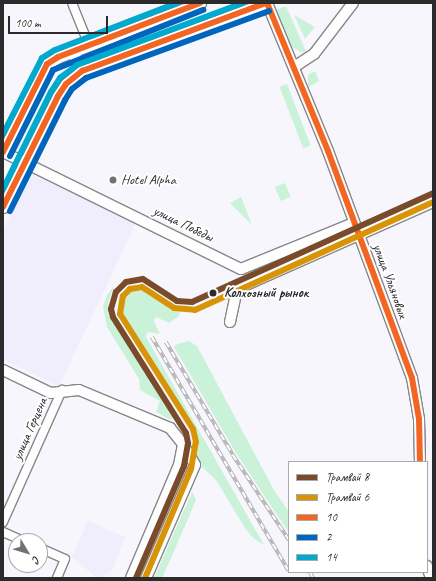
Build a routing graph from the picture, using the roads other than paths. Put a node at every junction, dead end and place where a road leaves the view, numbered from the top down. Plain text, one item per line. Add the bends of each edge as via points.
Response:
1 (72, 3) edge
2 (200, 3) edge
3 (267, 3) edge
4 (353, 3) edge
5 (89, 44) junction
6 (72, 51) junction
7 (294, 67) junction
8 (82, 71) junction
9 (3, 152) edge
10 (25, 162) junction
11 (433, 202) edge
12 (3, 207) edge
13 (354, 223) junction
14 (359, 235) junction
15 (230, 322) dead end
16 (3, 370) edge
17 (62, 390) junction
18 (183, 444) junction
19 (420, 461) edge
20 (3, 522) edge
21 (48, 552) edge
22 (57, 578) edge
23 (131, 578) edge
24 (146, 578) edge

1 - 5 street
2 - 5 main road
3 - 7 street, улица Ульяновых
3 - 8 main road
4 - 7 street via 314,54
5 - 6 main road
6 - 8 main road
6 - 9 main road via 47,64
7 - 13 street, улица Ульяновых
8 - 10 main road via 66,84 58,96
9 - 10 street, улица Победы
10 - 12 main road
10 - 13 street, улица Победы via 241,268
11 - 14 street
13 - 14 street, улица Ульяновых
14 - 15 street via 237,289
14 - 19 street, улица Ульяновых via 412,378 419,419
16 - 17 street via 51,393
17 - 18 street via 79,390 170,428
17 - 20 street, улица Герцена
18 - 23 street via 180,465
18 - 24 street via 195,465
21 - 22 street via 65,559

